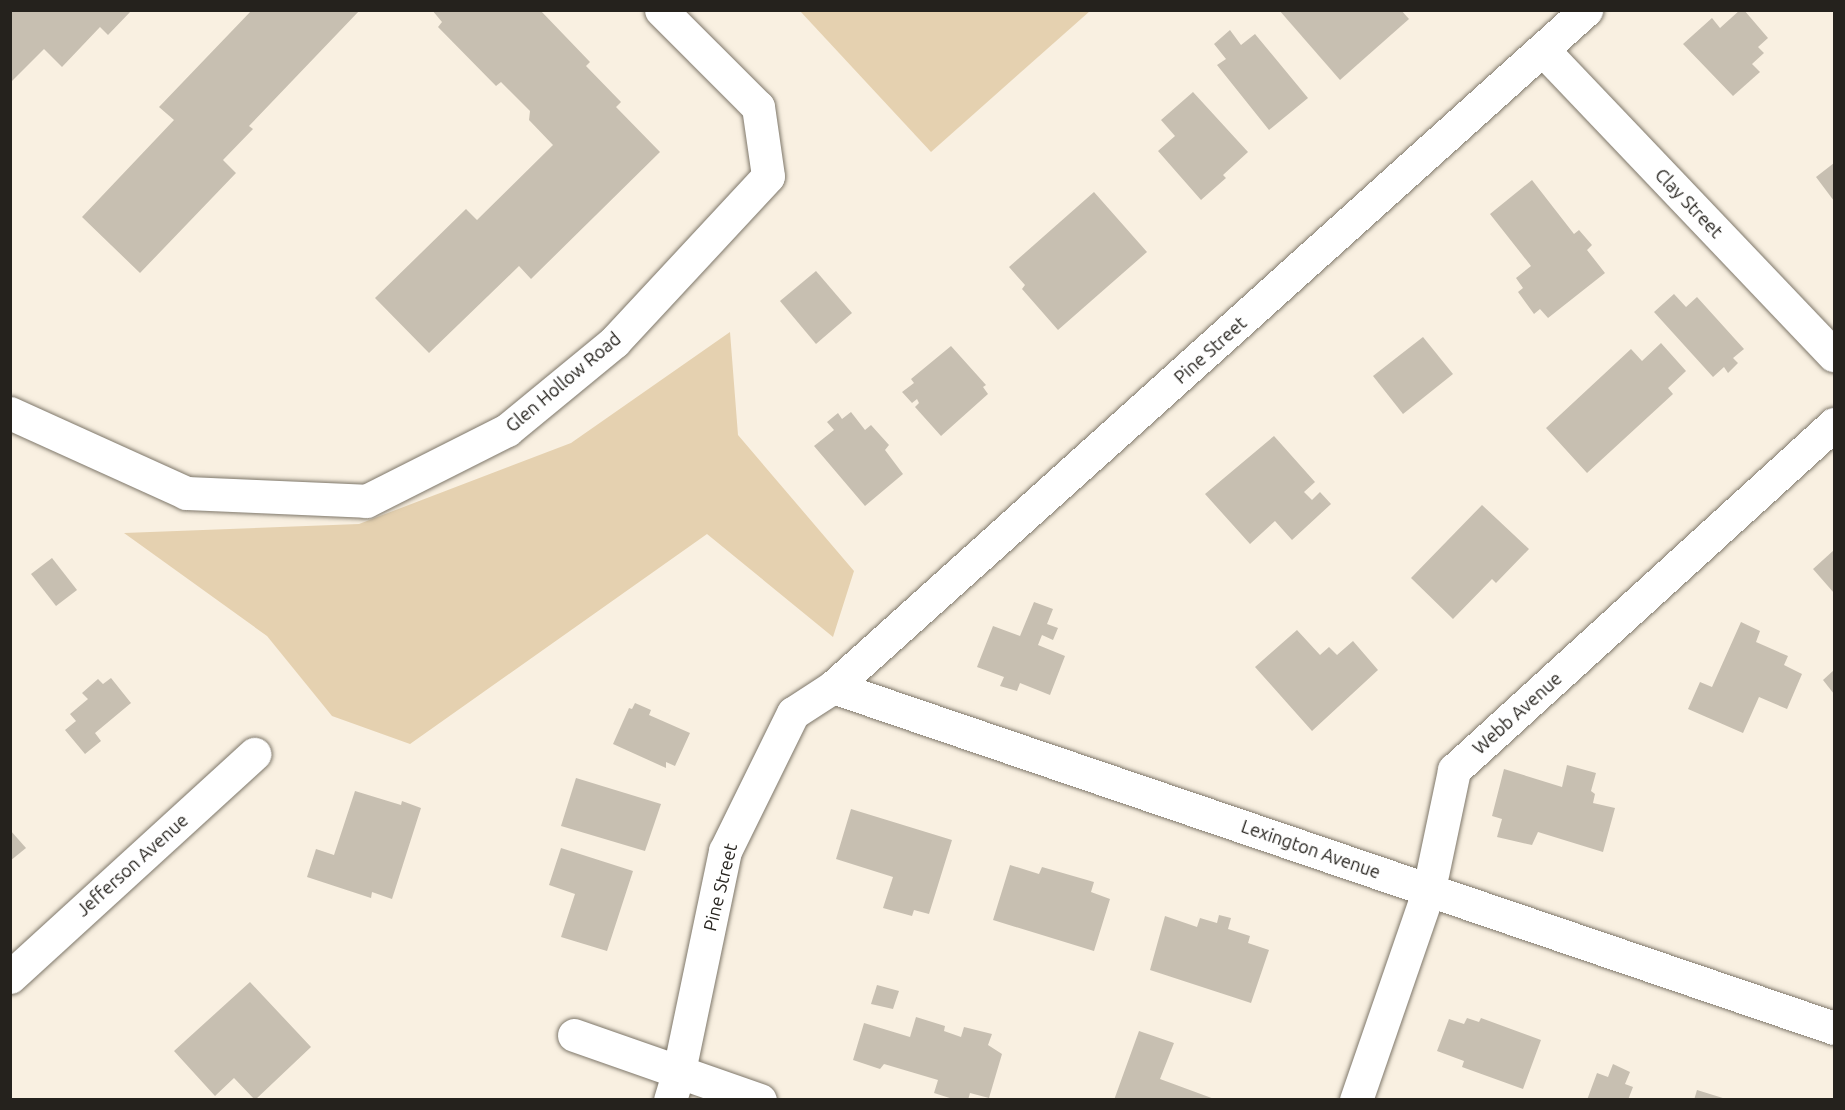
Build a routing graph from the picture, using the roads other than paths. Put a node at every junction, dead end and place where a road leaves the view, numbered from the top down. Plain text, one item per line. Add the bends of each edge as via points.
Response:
1 (661, 10) edge
2 (1586, 10) edge
3 (1544, 51) junction
4 (1834, 355) edge
5 (10, 413) edge
6 (1834, 424) edge
7 (833, 687) junction
8 (254, 754) dead end
9 (1429, 889) junction
10 (10, 977) edge
11 (1834, 1028) edge
12 (574, 1035) dead end
13 (675, 1085) edge
14 (760, 1100) edge
15 (1356, 1100) edge

1 - 5 street, Glen Hollow Road via 758,107 768,176 614,342 507,430 366,501 186,493
2 - 3 street, Pine Street
3 - 4 street, Clay Street
3 - 7 street, Pine Street
6 - 9 street, Webb Avenue via 1454,770
7 - 9 street, Lexington Avenue
7 - 13 street, Pine Street via 793,713 725,851
8 - 10 street, Jefferson Avenue
9 - 11 street, Lexington Avenue
9 - 15 street, Webb Avenue
12 - 13 street
13 - 14 street

